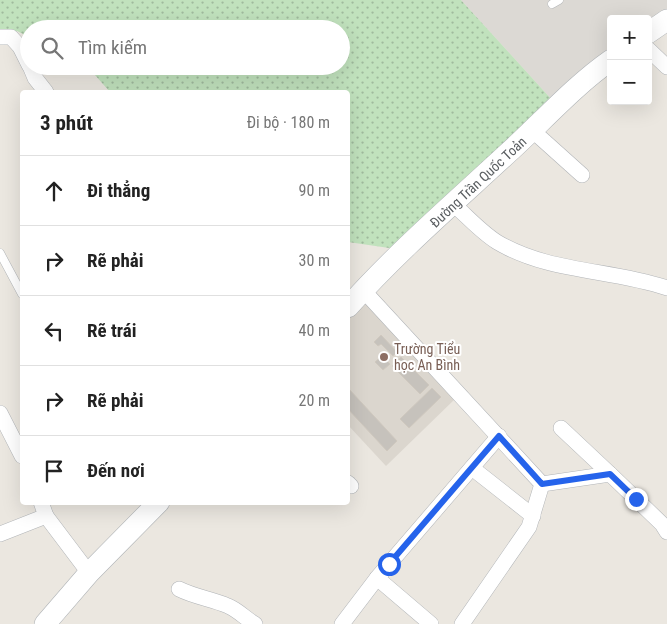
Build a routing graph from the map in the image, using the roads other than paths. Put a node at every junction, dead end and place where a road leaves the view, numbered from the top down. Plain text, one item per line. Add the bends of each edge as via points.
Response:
1 (667, 20) edge
2 (652, 30) edge
3 (0, 37) edge
4 (20, 47) edge
5 (652, 53) edge
6 (607, 63) edge
7 (667, 67) edge
8 (34, 75) edge
9 (44, 90) edge
10 (533, 131) junction
11 (582, 175) dead end
12 (453, 204) junction
13 (0, 253) edge
14 (667, 288) edge
15 (20, 290) edge
16 (363, 290) junction
17 (350, 305) edge
18 (0, 413) edge
19 (561, 428) dead end
20 (499, 436) junction
21 (20, 453) edge
22 (472, 468) junction
23 (610, 474) junction
24 (542, 484) junction
25 (155, 505) edge
26 (44, 509) edge
27 (533, 516) junction
28 (667, 532) edge
29 (0, 534) edge
30 (89, 573) junction
31 (377, 578) junction
32 (179, 589) dead end
33 (45, 624) edge
34 (255, 624) edge
35 (342, 624) edge
36 (431, 624) edge
37 (462, 624) edge

1 - 2 main road
3 - 4 street via 12,37
5 - 7 street
6 - 10 main road, Đường Trần Quốc Toản
8 - 9 street
10 - 11 street
10 - 12 main road, Đường Trần Quốc Toản
12 - 14 street via 495,241 534,258 564,268
12 - 16 main road, Đường Trần Quốc Toản
13 - 15 lane
16 - 17 main road, Đường Trần Quốc Toản
16 - 20 street
18 - 21 street via 8,435
19 - 23 street
20 - 22 street
20 - 24 street
22 - 27 street
22 - 31 street
23 - 24 street
23 - 28 street
24 - 27 street
25 - 30 main road
26 - 29 street
26 - 30 street
27 - 37 street via 529,527
30 - 33 main road
31 - 35 street
31 - 36 street
32 - 34 street via 231,608

